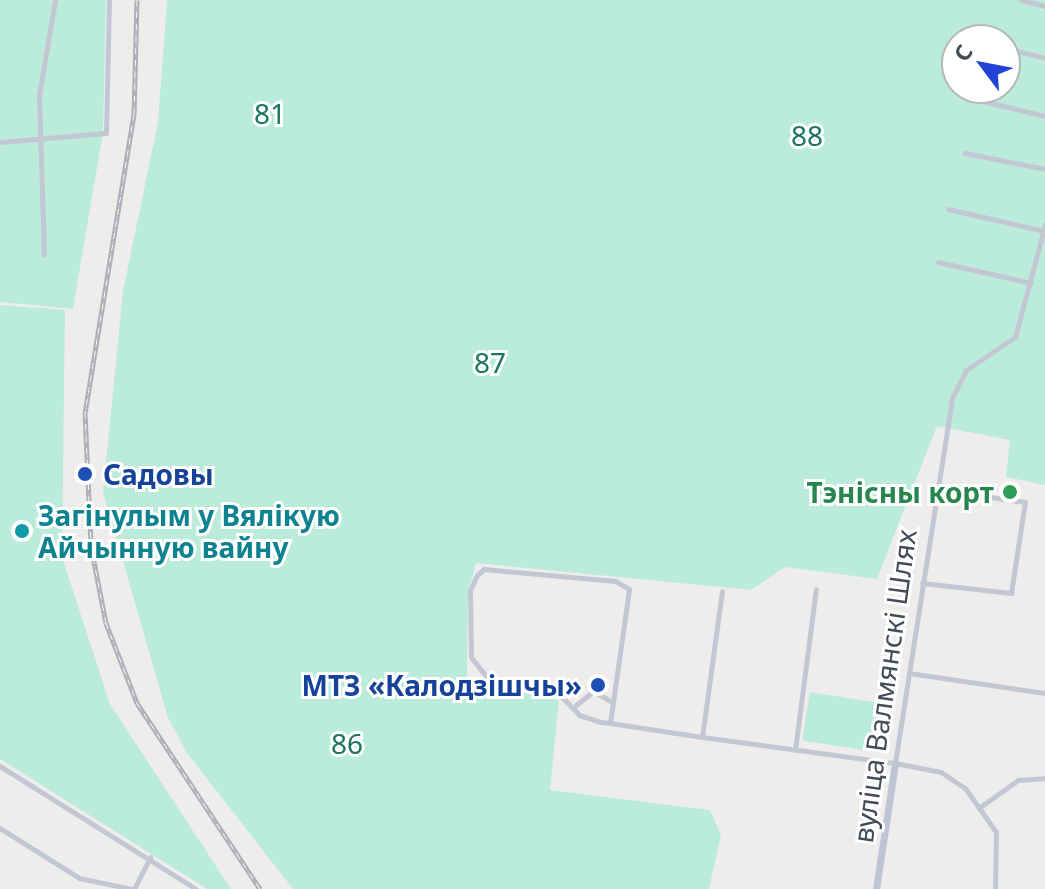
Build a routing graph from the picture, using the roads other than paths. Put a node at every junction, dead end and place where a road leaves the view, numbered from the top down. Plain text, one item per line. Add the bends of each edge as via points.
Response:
1 (55, 0) edge
2 (109, 0) edge
3 (1021, 0) edge
4 (1045, 6) edge
5 (1021, 52) edge
6 (1045, 58) edge
7 (995, 104) edge
8 (1045, 116) edge
9 (39, 140) junction
10 (0, 142) edge
11 (965, 153) dead end
12 (1045, 169) edge
13 (948, 209) dead end
14 (1044, 228) edge
15 (44, 255) dead end
16 (938, 262) dead end
17 (1031, 283) junction
18 (935, 489) junction
19 (922, 583) junction
20 (816, 589) dead end
21 (722, 591) dead end
22 (909, 673) junction
23 (1045, 693) edge
24 (612, 702) junction
25 (576, 705) junction
26 (610, 723) junction
27 (702, 737) junction
28 (795, 750) junction
29 (895, 763) junction
30 (0, 766) edge
31 (1045, 778) edge
32 (980, 807) junction
33 (0, 828) edge
34 (150, 857) junction
35 (133, 889) edge
36 (196, 889) edge
37 (876, 889) edge
38 (995, 889) edge

1 - 9 street
2 - 9 street via 106,133
3 - 4 street
5 - 6 street
7 - 8 street
9 - 10 street
9 - 15 street
11 - 12 street
13 - 14 street
14 - 17 street, вуліца Валмянскі Шлях
16 - 17 street
17 - 18 street, вуліца Валмянскі Шлях via 1015,337 960,378
18 - 19 street, вуліца Валмянскі Шлях
18 - 19 street via 1025,502 1011,593
19 - 22 street, вуліца Валмянскі Шлях
20 - 28 street
21 - 27 street
22 - 23 street
22 - 29 street, вуліца Валмянскі Шлях
24 - 25 street via 593,691
24 - 25 street via 629,589 615,581 484,569 470,591 477,673 493,685 559,694
24 - 26 street
25 - 26 street via 583,717
26 - 27 street
27 - 28 street
28 - 29 street
29 - 32 street via 952,777
29 - 37 street, вуліца Валмянскі Шлях
30 - 34 street
31 - 32 street via 1018,780
32 - 38 street via 999,841
33 - 35 street via 79,878
34 - 35 street
34 - 36 street

